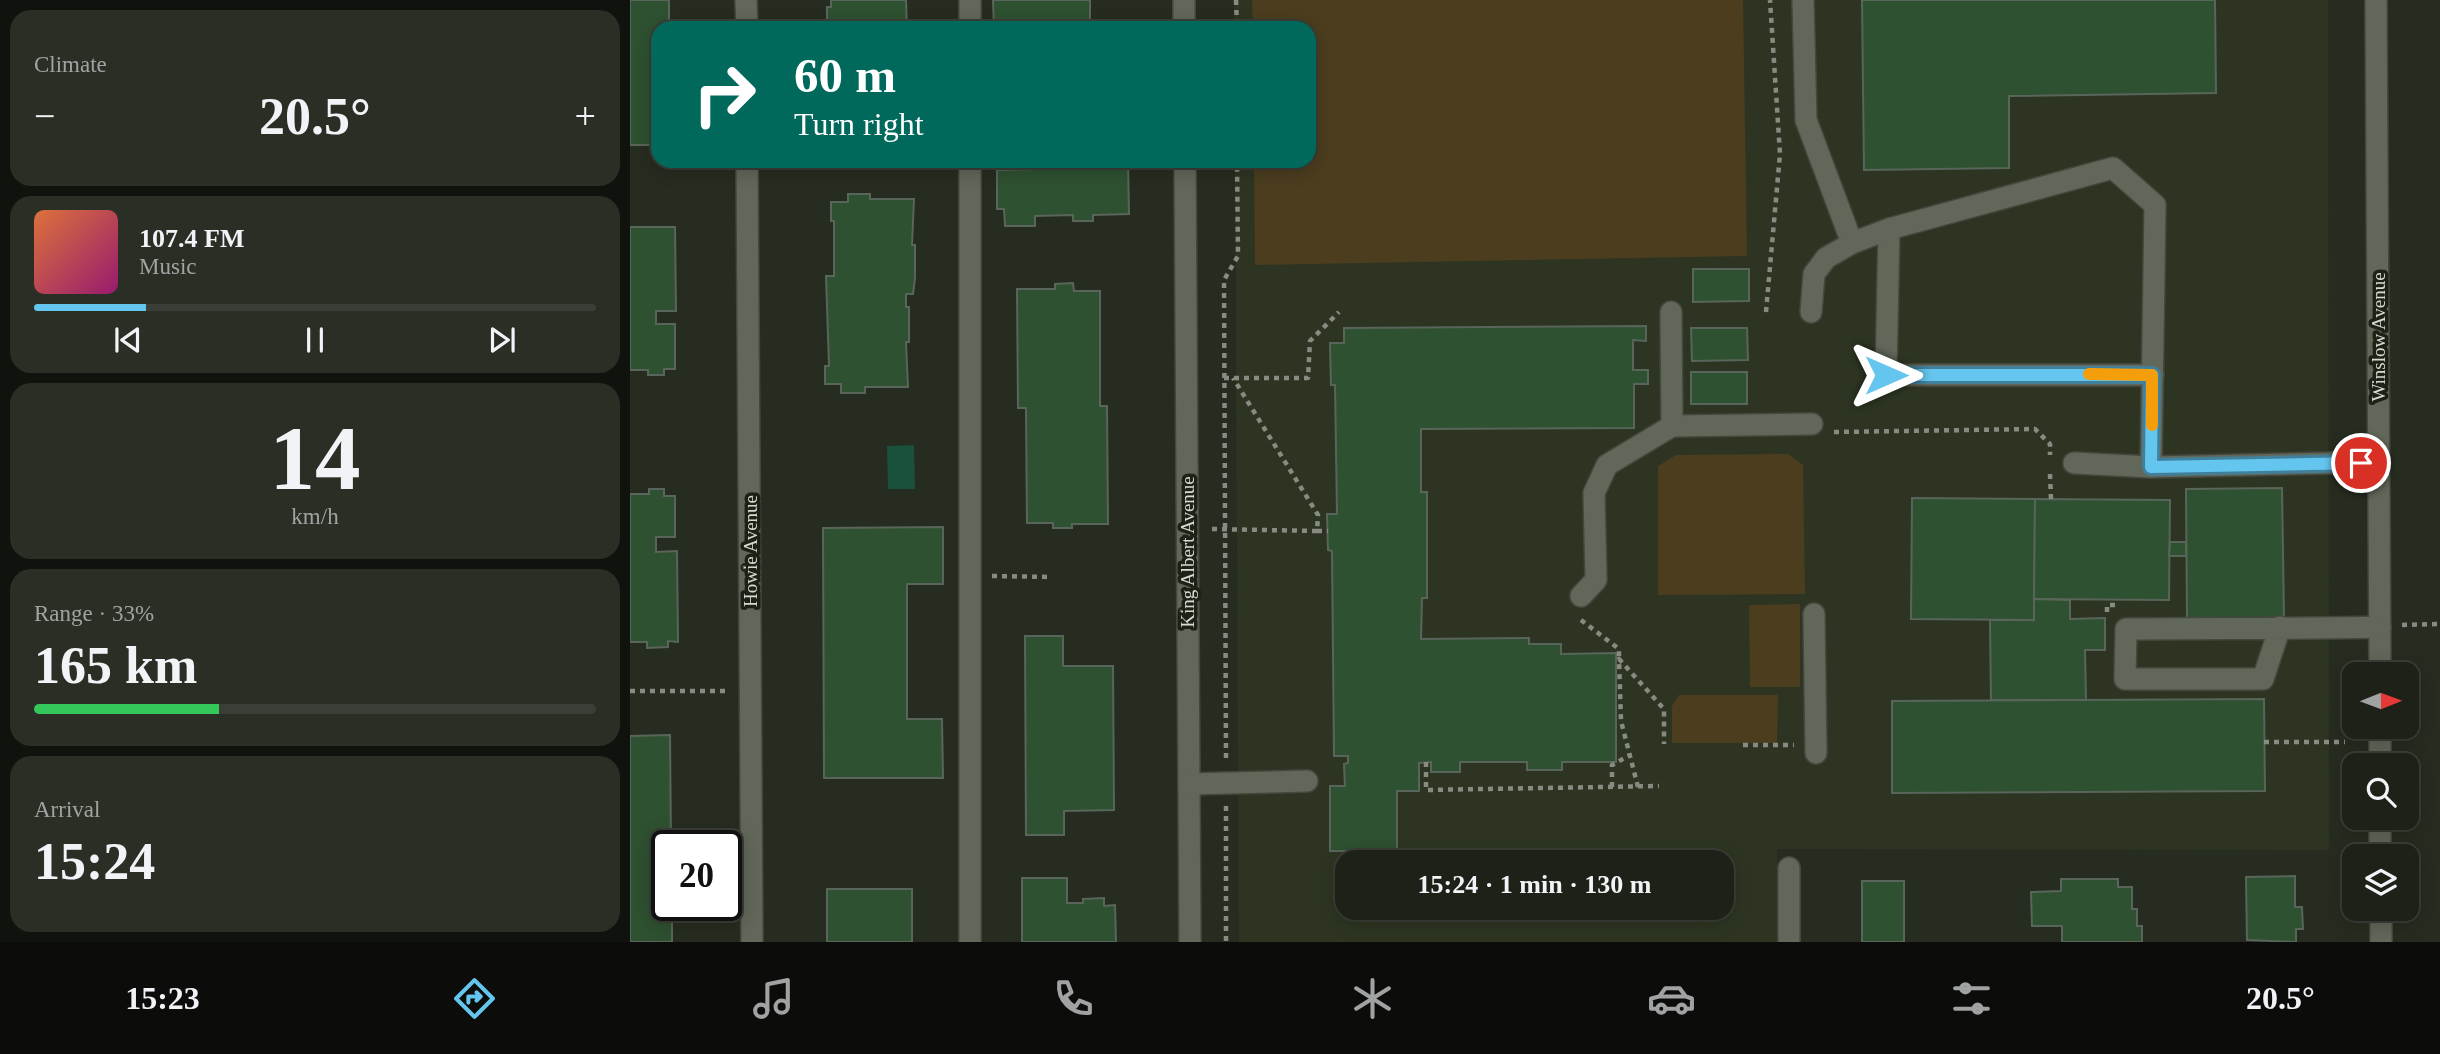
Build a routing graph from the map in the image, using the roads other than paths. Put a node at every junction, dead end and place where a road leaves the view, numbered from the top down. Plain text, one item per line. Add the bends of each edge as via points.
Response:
1 (747, 0) edge
2 (970, 0) edge
3 (1184, 0) edge
4 (1803, 0) edge
5 (2376, 0) edge
6 (747, 21) edge
7 (970, 21) edge
8 (1184, 21) edge
9 (747, 168) edge
10 (970, 168) edge
11 (1185, 168) edge
12 (1889, 229) junction
13 (1852, 243) junction
14 (1671, 312) dead end
15 (1811, 312) dead end
16 (2152, 375) junction
17 (1672, 426) junction
18 (1819, 428) road end
19 (2379, 462) junction
20 (2074, 463) dead end
21 (2151, 467) junction
22 (1581, 596) dead end
23 (1814, 614) dead end
24 (2380, 626) junction
25 (2280, 627) junction
26 (2380, 662) edge
27 (1816, 753) dead end
28 (1307, 780) dead end
29 (1189, 784) junction
30 (1789, 868) dead end
31 (2381, 921) edge
32 (752, 942) edge
33 (970, 942) edge
34 (1190, 942) edge
35 (1789, 942) edge
36 (2381, 942) edge

1 - 6 street
2 - 7 street
3 - 8 street
4 - 13 street via 1806,120
5 - 19 street, Winslow Avenue
9 - 32 street, Howie Avenue
10 - 33 street
11 - 29 street, King Albert Avenue
12 - 13 street
12 - 16 street via 1886,375
12 - 16 street via 2113,168 2155,205
13 - 15 street via 1826,258 1814,274
14 - 17 street
16 - 21 street
17 - 18 street
17 - 22 street via 1607,465 1594,493 1596,580
19 - 21 street
19 - 24 street, Winslow Avenue
20 - 21 street
23 - 27 street
24 - 25 street
24 - 26 street, Winslow Avenue
25 - 25 street via 2126,629 2125,679 2263,679
28 - 29 street
29 - 34 street, King Albert Avenue
30 - 35 street
31 - 36 street

